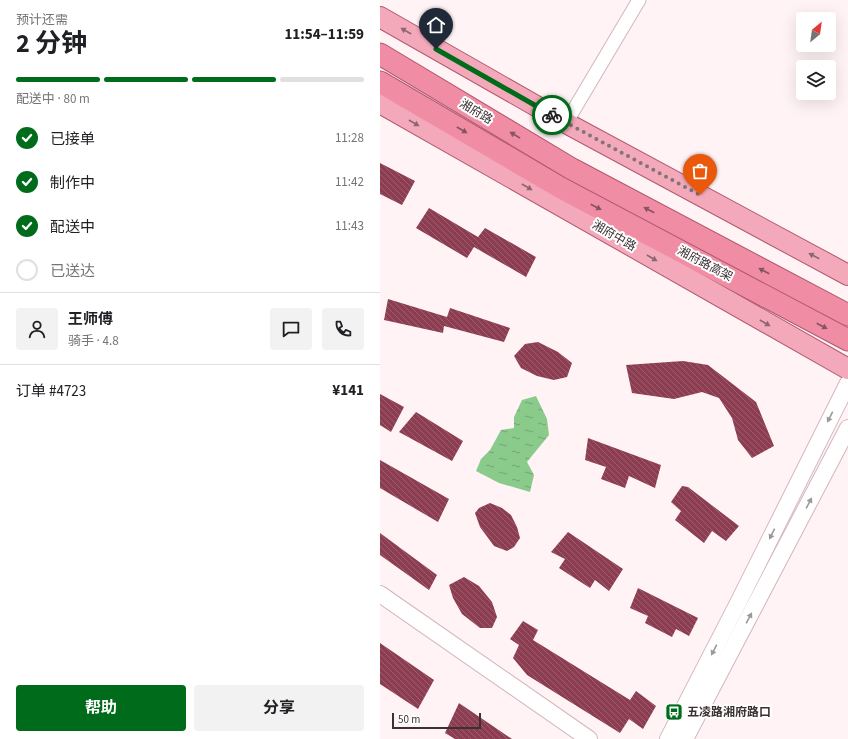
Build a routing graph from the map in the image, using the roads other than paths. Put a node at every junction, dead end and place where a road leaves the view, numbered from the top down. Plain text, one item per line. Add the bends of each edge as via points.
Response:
1 (639, 0) edge
2 (380, 17) edge
3 (380, 54) edge
4 (380, 82) edge
5 (380, 104) edge
6 (566, 123) junction
7 (572, 169) joint
8 (561, 188) joint
9 (848, 275) edge
10 (848, 315) edge
11 (848, 340) edge
12 (848, 369) edge
13 (848, 383) edge
14 (848, 428) edge
15 (380, 594) edge
16 (589, 739) edge
17 (668, 739) edge
18 (685, 739) edge

1 - 6 street
6 -> 2 main road
7 -> 3 highway, 湘府路
4 -> 8 highway, 湘府路
5 -> 12 main road, 湘府中路
9 -> 6 main road
10 -> 7 highway, 湘府路高架
8 -> 11 highway, 湘府路高架
13 -> 17 street
18 -> 14 street
15 - 16 street

